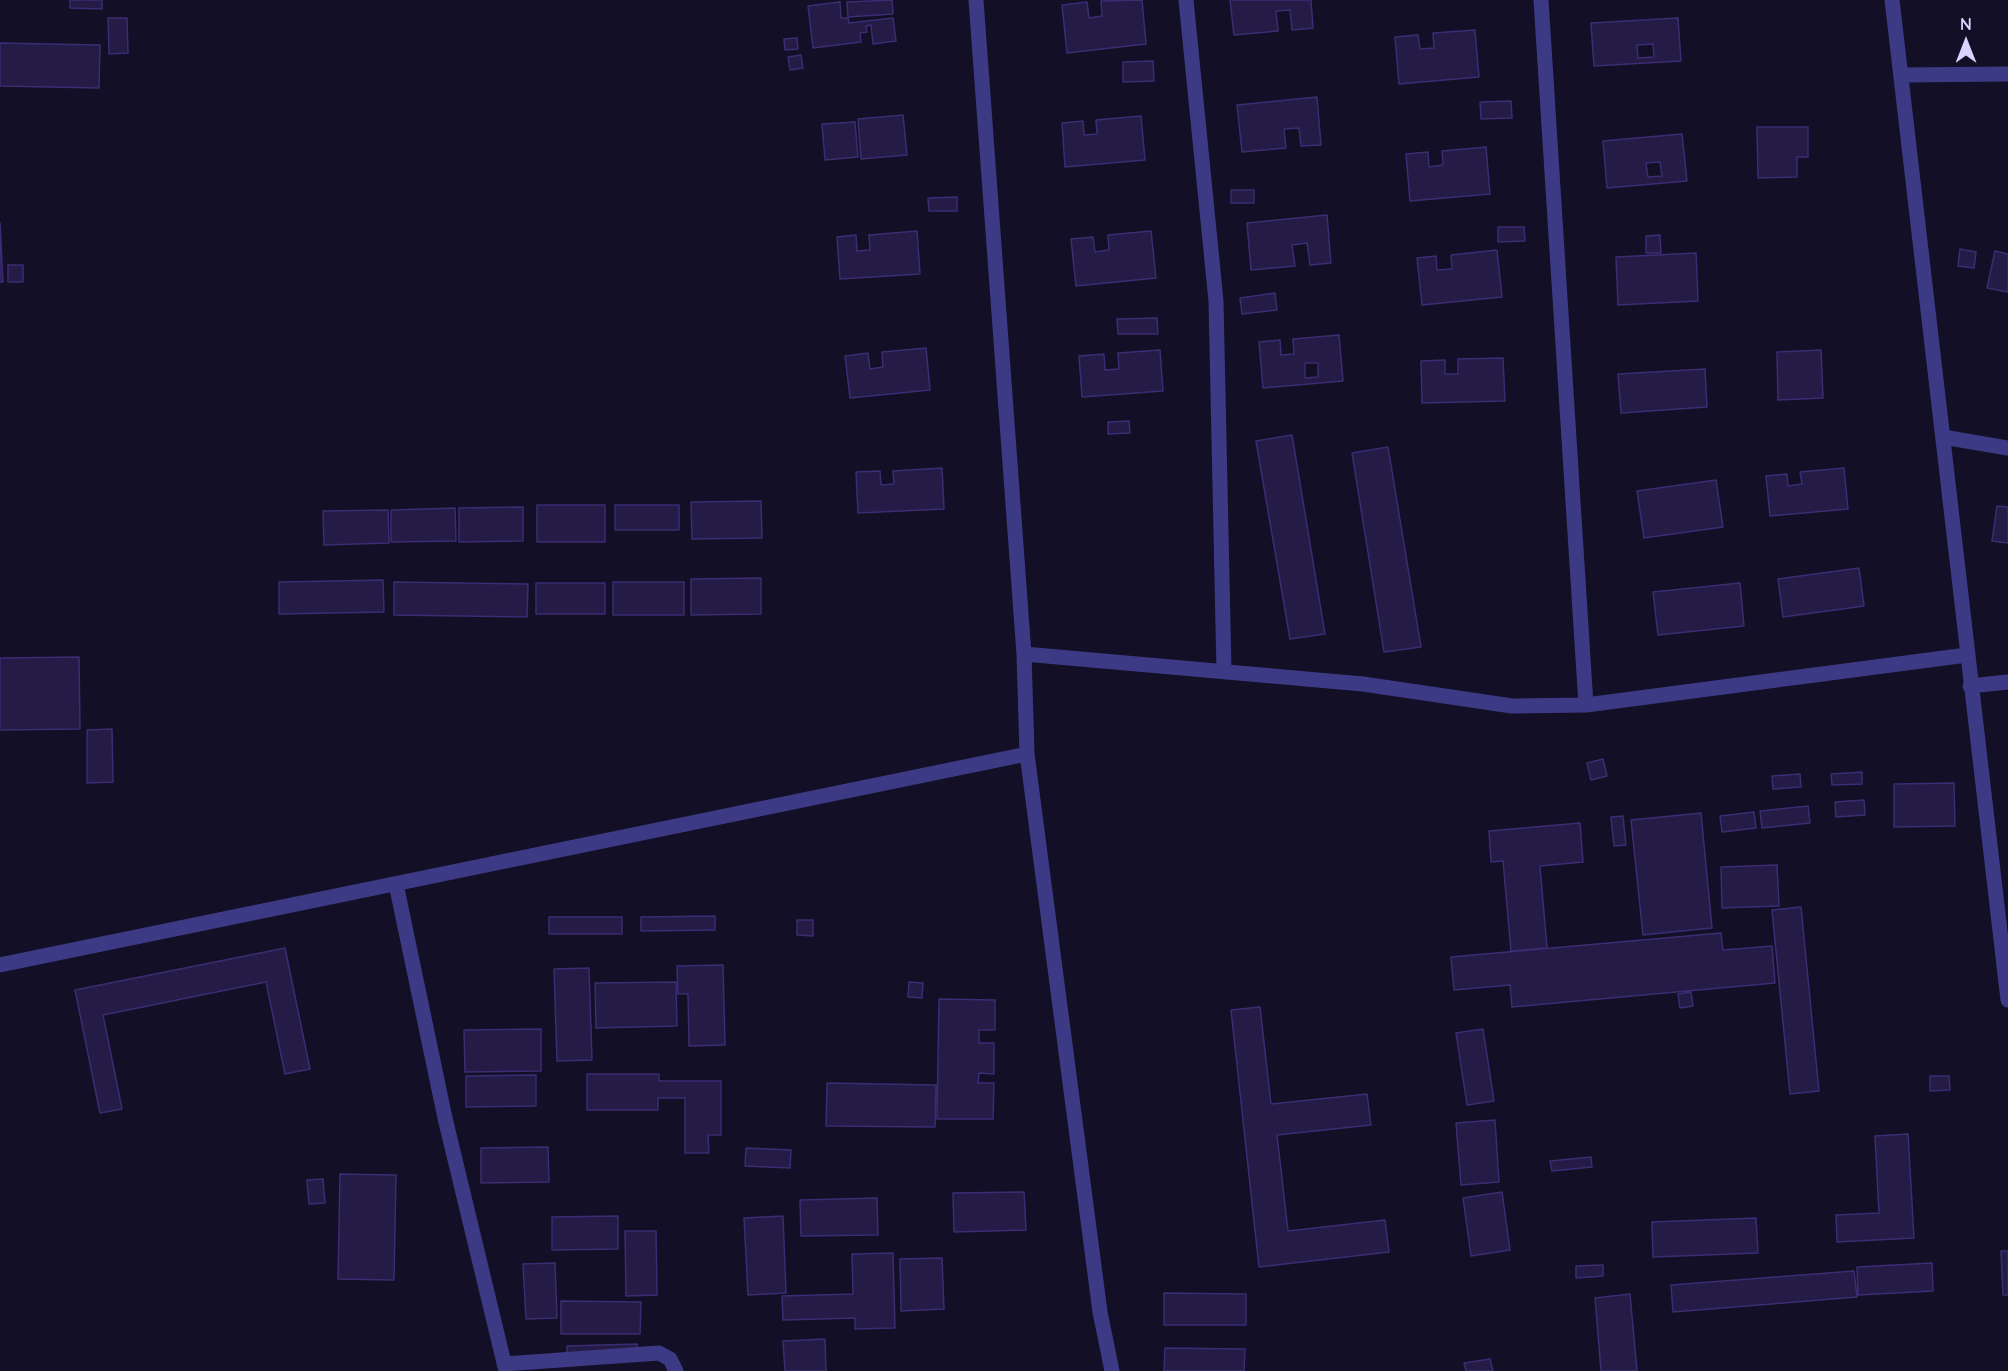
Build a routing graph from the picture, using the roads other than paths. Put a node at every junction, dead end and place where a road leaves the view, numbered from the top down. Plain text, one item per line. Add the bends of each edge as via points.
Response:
1 (976, 0) edge
2 (1186, 0) edge
3 (1541, 0) edge
4 (1892, 0) edge
5 (2008, 74) edge
6 (1902, 75) junction
7 (1943, 437) junction
8 (2008, 448) edge
9 (1024, 654) junction
10 (1967, 654) junction
11 (1224, 672) junction
12 (2008, 682) edge
13 (1970, 686) junction
14 (1587, 705) junction
15 (1027, 754) junction
16 (396, 884) junction
17 (0, 965) edge
18 (2008, 1000) edge
19 (505, 1368) edge
20 (676, 1371) edge
21 (1112, 1371) edge

1 - 9 street
2 - 11 street via 1216,301
3 - 14 street
4 - 6 street
5 - 6 street
6 - 7 street
7 - 8 street
7 - 10 street
9 - 11 street
9 - 15 street
10 - 13 street
10 - 14 street
11 - 14 street via 1363,684 1512,706
12 - 13 street
13 - 18 street
15 - 16 street
15 - 21 street via 1100,1312
16 - 17 street
16 - 19 street via 445,1118
19 - 20 street via 659,1353 670,1359

